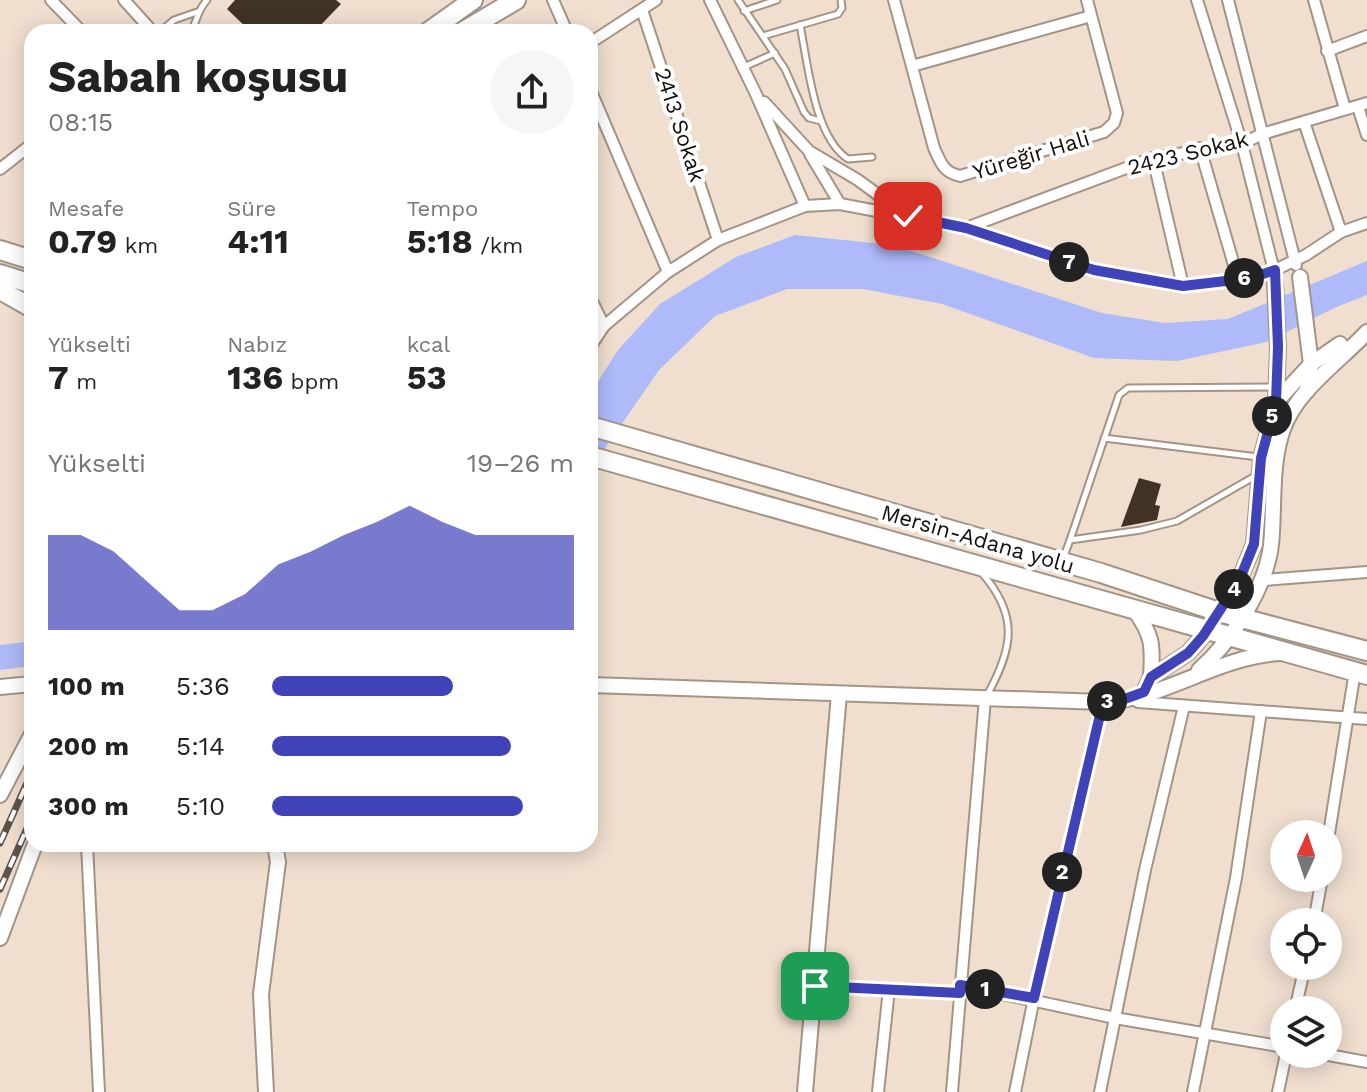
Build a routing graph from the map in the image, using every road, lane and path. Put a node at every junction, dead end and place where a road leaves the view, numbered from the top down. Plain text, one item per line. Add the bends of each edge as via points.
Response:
1 (51, 0) edge
2 (124, 0) edge
3 (473, 0) edge
4 (516, 0) edge
5 (553, 0) edge
6 (656, 0) edge
7 (710, 0) edge
8 (738, 0) edge
9 (777, 0) edge
10 (841, 0) edge
11 (894, 0) edge
12 (1087, 0) edge
13 (1197, 0) edge
14 (1228, 0) edge
15 (1314, 0) edge
16 (203, 1) edge
17 (642, 10) junction
18 (744, 11) junction
19 (197, 12) junction
20 (1091, 16) junction
21 (448, 18) junction
22 (74, 24) edge
23 (146, 24) edge
24 (169, 24) edge
25 (193, 24) edge
26 (436, 24) edge
27 (439, 24) edge
28 (476, 24) edge
29 (564, 24) edge
30 (800, 25) junction
31 (763, 36) junction
32 (1367, 36) edge
33 (598, 38) edge
34 (1327, 51) junction
35 (775, 53) junction
36 (912, 66) junction
37 (743, 68) junction
38 (755, 92) junction
39 (1362, 105) edge
40 (598, 108) edge
41 (1345, 109) junction
42 (821, 121) junction
43 (1304, 122) junction
44 (1262, 134) junction
45 (1367, 135) edge
46 (1242, 144) junction
47 (1200, 148) junction
48 (24, 150) edge
49 (809, 151) junction
50 (872, 157) dead end
51 (1153, 158) junction
52 (0, 169) edge
53 (840, 204) junction
54 (805, 206) junction
55 (908, 216) junction
56 (1367, 223) edge
57 (966, 228) junction
58 (1341, 232) junction
59 (718, 240) junction
60 (0, 250) edge
61 (24, 258) edge
62 (1295, 261) junction
63 (668, 272) junction
64 (0, 274) edge
65 (1275, 276) junction
66 (1300, 277) joint
67 (1238, 279) junction
68 (24, 282) edge
69 (1183, 286) junction
70 (0, 290) edge
71 (24, 304) edge
72 (598, 314) edge
73 (604, 326) junction
74 (1367, 331) edge
75 (598, 335) edge
76 (1308, 339) junction
77 (1340, 344) junction
78 (1311, 364) junction
79 (1307, 391) junction
80 (1277, 395) junction
81 (1293, 408) junction
82 (598, 428) edge
83 (1104, 438) junction
84 (598, 458) edge
85 (1268, 466) junction
86 (1070, 540) junction
87 (1062, 564) junction
88 (975, 565) junction
89 (1367, 572) edge
90 (1264, 580) junction
91 (1133, 608) junction
92 (1219, 612) junction
93 (1240, 617) junction
94 (1206, 630) junction
95 (1227, 637) junction
96 (1367, 651) edge
97 (1291, 652) junction
98 (1361, 673) edge
99 (1192, 676) junction
100 (1151, 677) junction
101 (24, 685) edge
102 (598, 685) edge
103 (0, 687) edge
104 (839, 694) junction
105 (1138, 694) junction
106 (985, 698) junction
107 (1103, 702) junction
108 (1184, 706) junction
109 (1261, 711) junction
110 (1348, 717) junction
111 (1367, 719) edge
112 (24, 749) edge
113 (0, 795) edge
114 (1331, 820) edge
115 (32, 852) edge
116 (87, 852) edge
117 (276, 852) edge
118 (281, 852) edge
119 (278, 862) junction
120 (0, 938) edge
121 (815, 986) junction
122 (889, 989) junction
123 (960, 989) junction
124 (1034, 998) junction
125 (1115, 1018) junction
126 (1204, 1034) junction
127 (1270, 1045) edge
128 (1342, 1057) edge
129 (1367, 1062) edge
130 (1283, 1068) edge
131 (99, 1092) edge
132 (266, 1092) edge
133 (805, 1092) edge
134 (878, 1092) edge
135 (952, 1092) edge
136 (1015, 1092) edge
137 (1100, 1092) edge
138 (1193, 1092) edge
139 (1278, 1092) edge

1 - 22 street
2 - 23 street
3 - 21 highway
4 - 28 highway
5 - 29 street
6 - 17 street
7 - 37 street
8 - 18 lane
9 - 18 lane
10 - 30 lane via 838,14
11 - 36 street, Yüreğir Hali
12 - 20 street, Yüreğir Hali
13 - 46 street
14 - 44 street
15 - 34 street
16 - 19 lane
17 - 33 street
17 - 59 street, 2413 Sokak
18 - 31 lane
19 - 24 lane
19 - 25 lane
20 - 36 street
20 - 36 street, Yüreğir Hali via 1117,113 1114,123 1104,132 960,176 943,168
21 - 26 highway
21 - 27 highway
30 - 31 lane
30 - 42 lane
31 - 35 lane
32 - 34 street
34 - 41 street
35 - 37 lane
35 - 42 lane via 804,112
37 - 38 street
38 - 49 street
38 - 54 street
39 - 41 street, 2423 Sokak
39 - 45 street
40 - 63 street
41 - 43 street, 2423 Sokak
42 - 50 lane via 829,142 842,155 855,161
43 - 44 street, 2423 Sokak
43 - 58 street
44 - 46 street, 2423 Sokak
44 - 62 street
46 - 47 street, 2423 Sokak
46 - 65 street
47 - 51 street, 2423 Sokak
47 - 67 street
48 - 52 street
49 - 53 street
49 - 55 street
51 - 57 street, 2423 Sokak
51 - 69 street
53 - 54 street
53 - 55 street
54 - 59 street
55 - 57 street
56 - 58 street
57 - 69 street via 1094,270
58 - 62 street
59 - 63 street
60 - 61 highway
62 - 65 street
62 - 66 street
63 - 73 street
64 - 68 highway
65 - 67 street
65 - 80 main road
66 - 76 main road
67 - 69 street
70 - 71 highway
72 - 73 street
73 - 75 street
74 - 77 main road
74 - 79 main road
76 - 77 main road
76 - 78 main road
77 - 78 main road
78 - 79 main road
78 - 80 main road
79 - 81 main road
80 - 81 main road via 1281,407
80 - 83 lane via 1128,388 1119,395
80 - 85 main road
81 - 85 main road
82 - 87 highway, Mersin-Adana yolu
83 - 85 lane
83 - 86 lane
84 - 88 highway
85 - 86 lane via 1177,521
85 - 90 main road via 1271,546
85 - 92 main road via 1254,544
86 - 87 lane
87 - 92 highway, Mersin-Adana yolu
88 - 91 highway
88 - 106 lane via 1002,598 1010,629 1007,652
89 - 90 street
90 - 93 main road
91 - 94 highway
91 - 100 main road via 1153,642
92 - 93 highway, Mersin-Adana yolu
92 - 94 main road
93 - 95 main road
93 - 96 highway, Mersin-Adana yolu
94 - 95 highway
94 - 100 main road via 1188,653
95 - 97 highway
95 - 99 main road
97 - 98 highway
97 - 99 main road via 1261,654
98 - 110 street
99 - 105 main road via 1163,690
100 - 105 main road
101 - 103 main road
102 - 104 main road
104 - 106 main road
104 - 121 main road
105 - 107 main road
105 - 108 street via 1138,702
106 - 107 main road
106 - 123 street
107 - 124 street
108 - 109 street
108 - 125 street
109 - 110 street
109 - 126 street via 1236,878
110 - 111 street
110 - 114 street
112 - 113 main road
115 - 120 main road
116 - 131 street
117 - 119 main road
118 - 119 main road
119 - 132 main road via 261,994
121 - 122 street
121 - 133 main road
122 - 123 street
122 - 134 street
123 - 124 street
123 - 135 street
124 - 125 street
124 - 136 street
125 - 126 street
125 - 137 street
126 - 127 street
126 - 138 street
128 - 129 street
130 - 139 street

